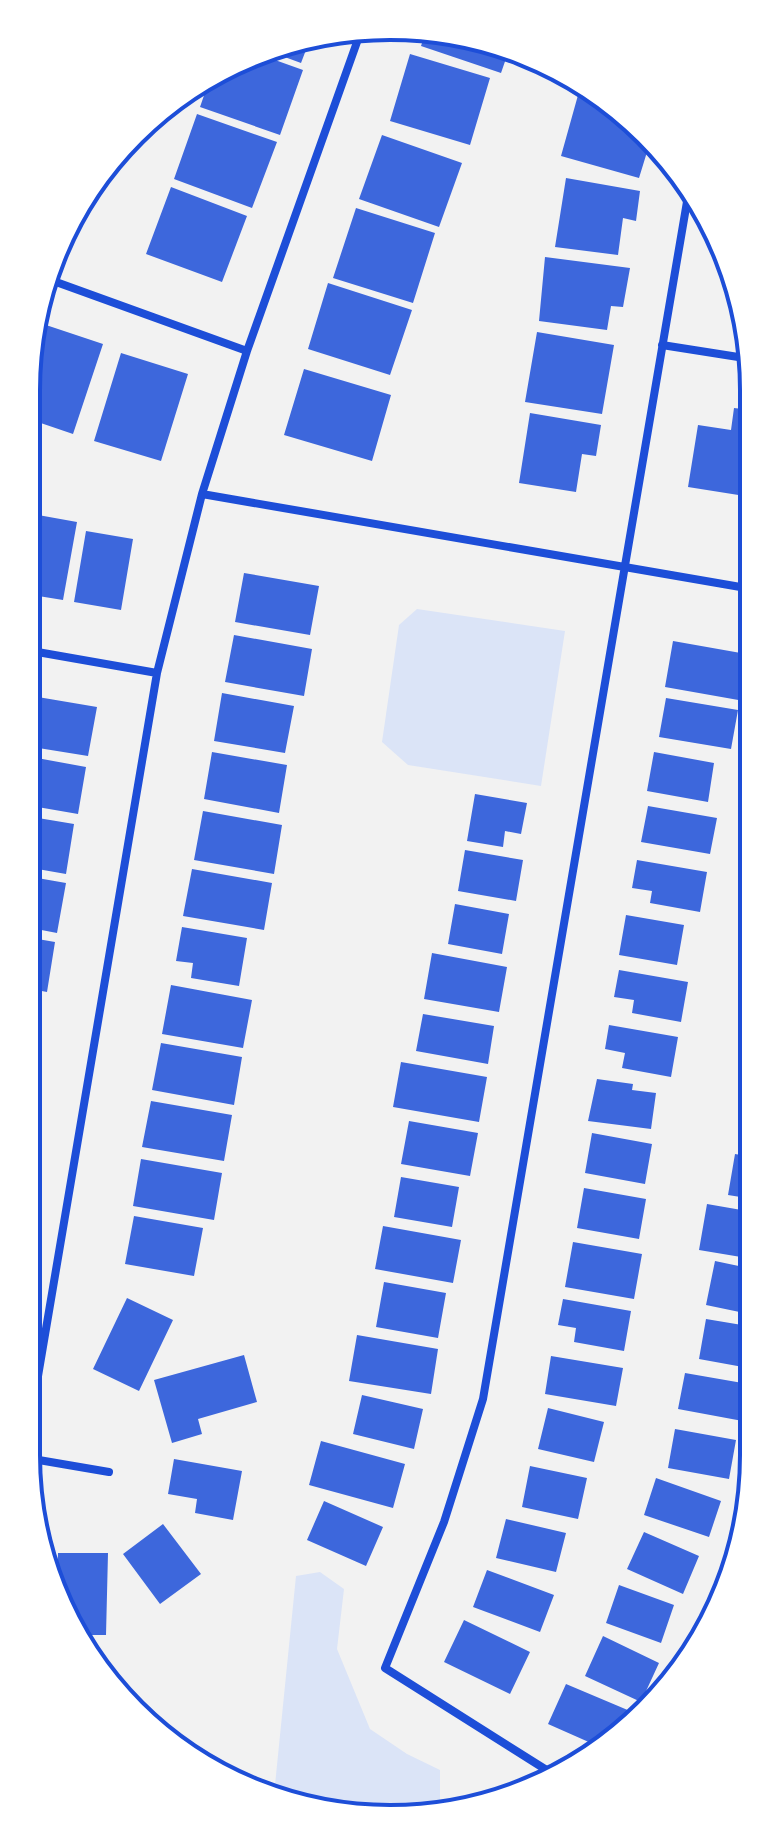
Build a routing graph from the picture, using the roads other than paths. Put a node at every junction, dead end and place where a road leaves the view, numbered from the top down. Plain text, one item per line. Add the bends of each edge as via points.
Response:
1 (357, 42) edge
2 (686, 205) edge
3 (57, 282) edge
4 (662, 345) junction
5 (247, 351) junction
6 (738, 357) edge
7 (202, 494) junction
8 (623, 566) junction
9 (740, 587) edge
10 (40, 652) edge
11 (157, 673) junction
12 (40, 1364) edge
13 (40, 1460) edge
14 (109, 1472) dead end
15 (545, 1769) edge

1 - 5 street
2 - 4 street
3 - 5 street
4 - 6 street
4 - 8 street
5 - 7 street
7 - 8 street
7 - 11 street
8 - 9 street
8 - 15 street via 483,1399 444,1522 385,1668
10 - 11 street
11 - 12 street
13 - 14 street

